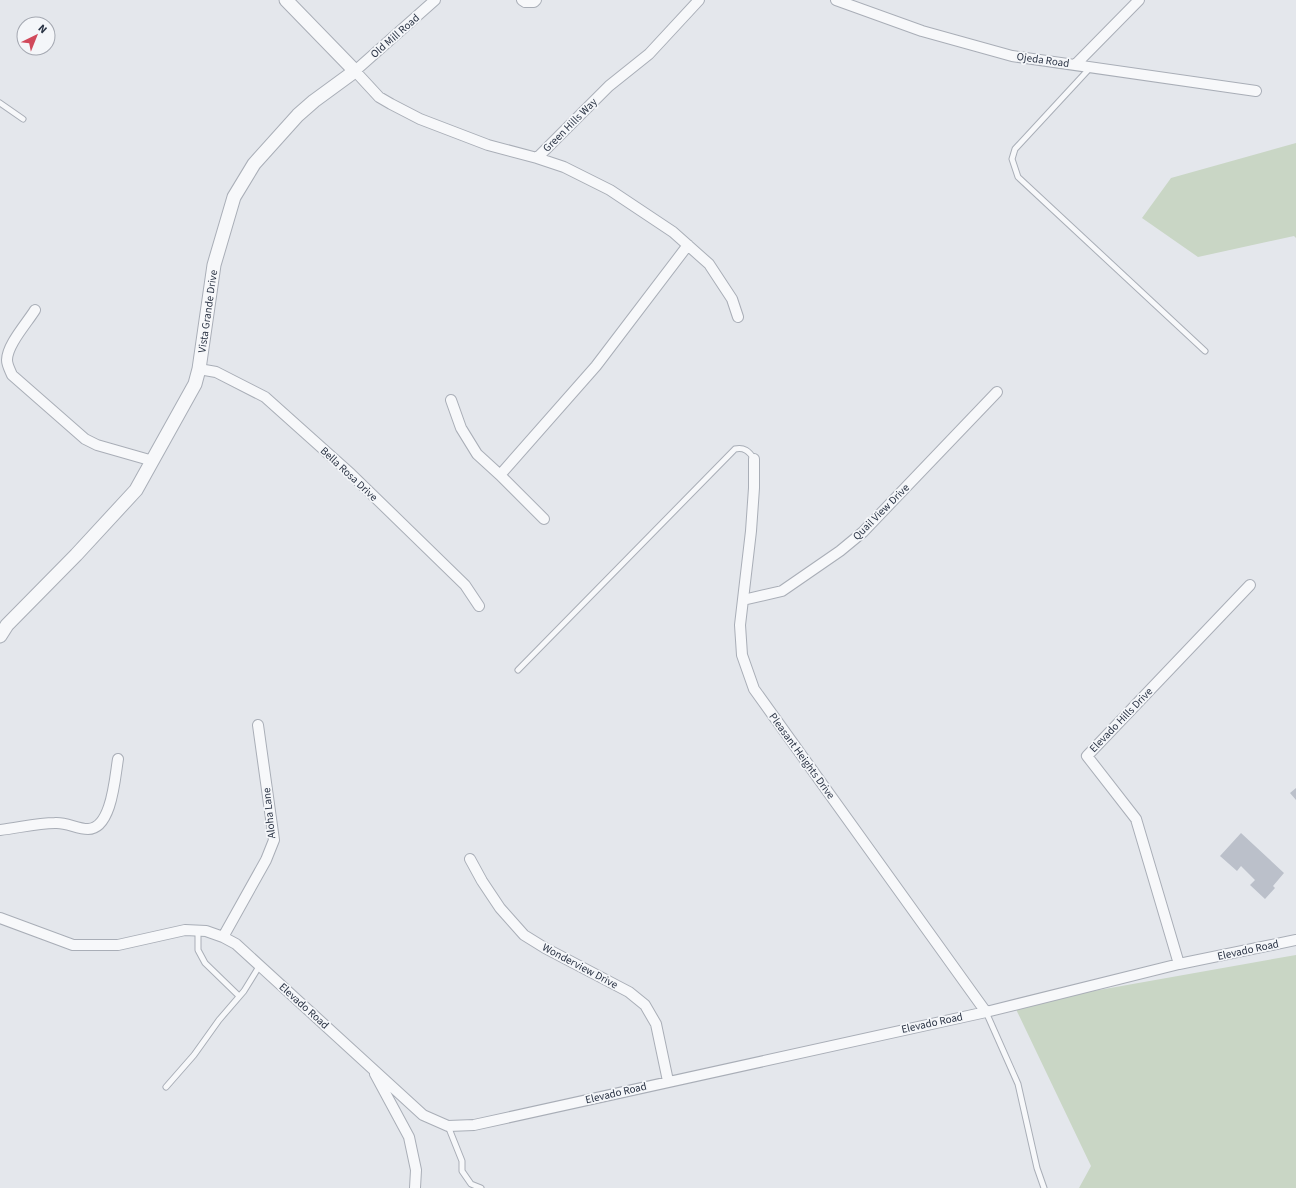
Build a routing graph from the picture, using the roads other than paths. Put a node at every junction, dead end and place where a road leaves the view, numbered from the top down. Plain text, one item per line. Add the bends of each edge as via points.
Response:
1 (286, 0) edge
2 (435, 0) edge
3 (522, 0) edge
4 (536, 0) edge
5 (699, 0) edge
6 (836, 0) edge
7 (1139, 0) edge
8 (1075, 65) junction
9 (1091, 67) junction
10 (356, 71) junction
11 (1256, 92) dead end
12 (0, 103) edge
13 (23, 119) dead end
14 (537, 158) junction
15 (688, 245) junction
16 (35, 310) dead end
17 (738, 317) dead end
18 (1205, 351) dead end
19 (199, 369) junction
20 (998, 392) dead end
21 (451, 400) dead end
22 (754, 459) joint
23 (152, 461) junction
24 (500, 475) junction
25 (544, 519) dead end
26 (1250, 585) dead end
27 (742, 600) junction
28 (480, 606) dead end
29 (0, 636) edge
30 (518, 670) dead end
31 (258, 725) dead end
32 (118, 758) dead end
33 (0, 830) edge
34 (470, 859) dead end
35 (0, 918) edge
36 (198, 931) junction
37 (223, 937) junction
38 (1296, 940) edge
39 (1179, 964) junction
40 (260, 965) junction
41 (239, 996) junction
42 (986, 1012) junction
43 (371, 1067) junction
44 (668, 1081) junction
45 (166, 1087) dead end
46 (448, 1126) junction
47 (415, 1188) edge
48 (482, 1188) edge
49 (1044, 1188) edge

1 - 10 street
2 - 10 street, Old Mill Road
3 - 4 street
5 - 14 street, Green Hills Way via 650,54 609,86
6 - 8 street, Ojeda Road via 922,31 1012,56
7 - 8 street
8 - 9 street, Ojeda Road
9 - 11 street, Ojeda Road
9 - 18 lane via 1015,148 1012,159 1018,177
10 - 14 street, Green Hills Way via 379,97 420,119 488,145
10 - 19 street, Vista Grande Drive via 298,115 254,164 234,197 214,265
12 - 13 lane
14 - 15 street via 564,167 610,190 674,232
15 - 17 street via 709,264 732,299
15 - 24 street via 596,366
16 - 23 street via 9,352 7,360 12,375 85,439
19 - 23 street, Vista Grande Drive via 195,384
19 - 28 street, Bella Rosa Drive via 216,372 265,397 465,584
20 - 27 street, Quail View Drive via 864,532 782,591
21 - 24 street via 462,428 477,454
22 - 27 street, Pleasant Heights Drive via 751,531
22 - 30 lane via 750,452 741,448 735,449
23 - 29 street, Vista Grande Drive via 136,490 7,625
24 - 25 street
26 - 39 street, Elevado Hills Drive via 1087,756 1136,819
27 - 42 street, Pleasant Heights Drive via 742,655 754,689
31 - 37 street, Aloha Lane via 274,840 266,860
32 - 33 street via 108,812 100,824 88,829 55,823
34 - 44 street, Wonderview Drive via 500,908 524,935 629,992 645,1005 656,1024
35 - 36 street, Elevado Road via 73,945 118,945 185,930
36 - 37 street, Elevado Road
36 - 41 lane via 198,950 205,964
37 - 40 street, Elevado Road via 236,944
38 - 39 street, Elevado Road
39 - 42 street, Elevado Road
40 - 41 lane
40 - 43 street, Elevado Road
41 - 45 lane
42 - 44 street, Elevado Road
42 - 49 lane via 1018,1084
43 - 46 street, Elevado Road via 422,1115
43 - 47 street via 409,1137 416,1170
44 - 46 street, Elevado Road via 474,1125
46 - 48 lane via 462,1160 462,1171 471,1184

